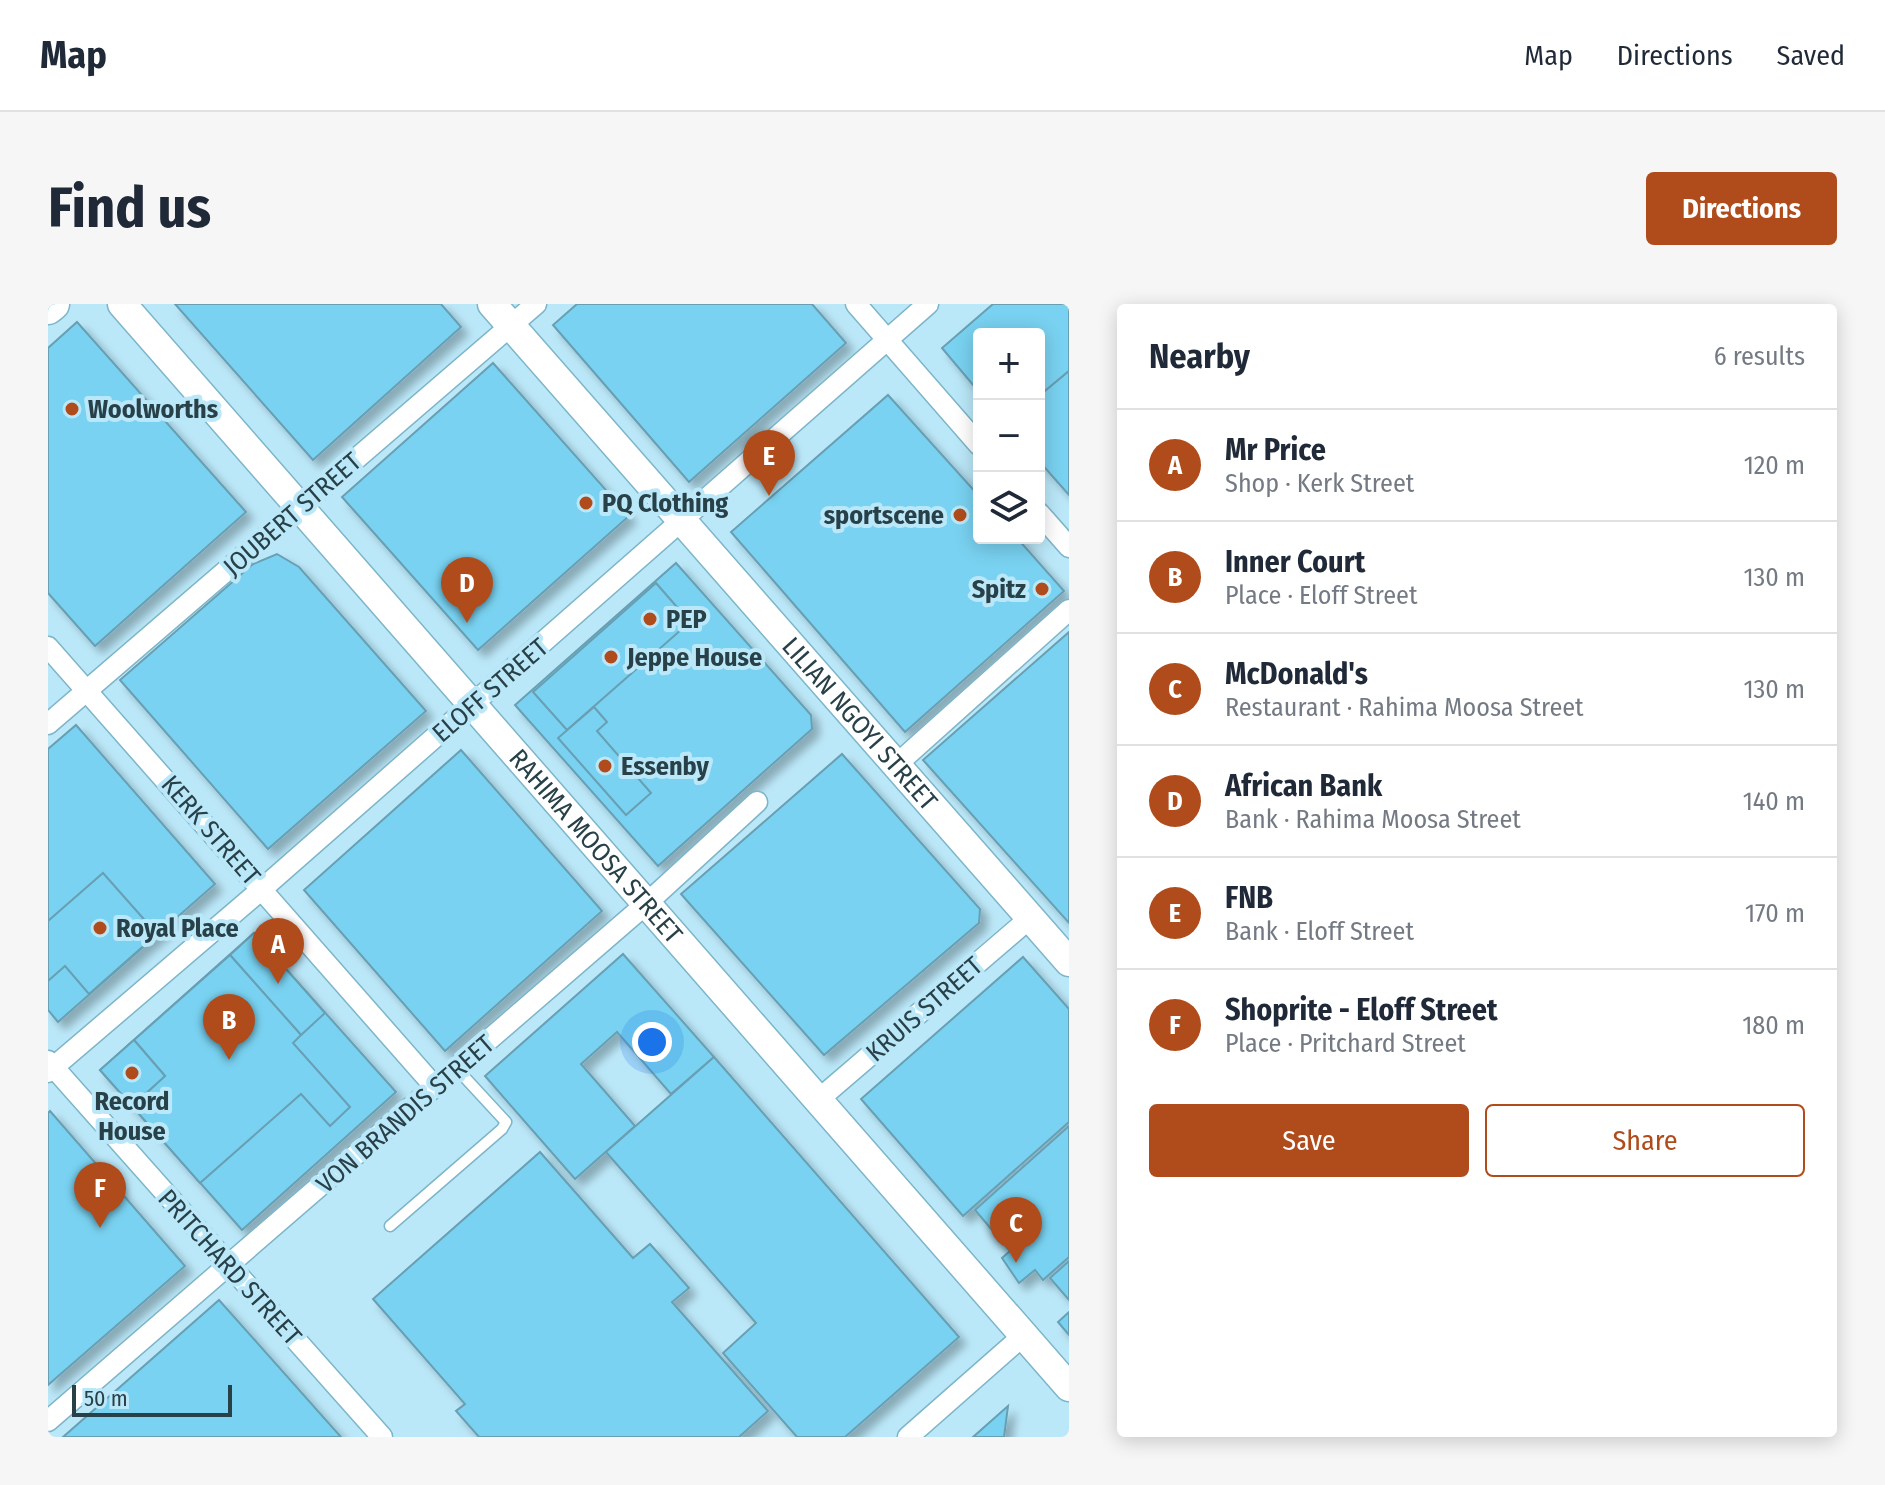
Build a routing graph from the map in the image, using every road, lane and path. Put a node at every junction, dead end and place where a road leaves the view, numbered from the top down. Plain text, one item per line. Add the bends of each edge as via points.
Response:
1 (53, 304) edge
2 (122, 304) edge
3 (492, 304) edge
4 (536, 304) edge
5 (856, 304) edge
6 (928, 304) edge
7 (48, 308) edge
8 (511, 326) junction
9 (887, 339) junction
10 (973, 438) edge
11 (299, 508) junction
12 (1045, 520) edge
13 (682, 521) junction
14 (1069, 547) edge
15 (1069, 610) edge
16 (48, 647) edge
17 (86, 690) junction
18 (472, 705) junction
19 (48, 724) edge
20 (896, 765) junction
21 (757, 802) dead end
22 (262, 889) junction
23 (646, 904) junction
24 (1030, 918) junction
25 (1069, 962) edge
26 (50, 1067) edge
27 (457, 1069) junction
28 (435, 1087) junction
29 (818, 1100) junction
30 (390, 1226) dead end
31 (229, 1266) junction
32 (1024, 1335) junction
33 (1069, 1387) edge
34 (48, 1421) edge
35 (382, 1437) edge
36 (908, 1437) edge

1 - 7 main road
2 - 11 street, RAHIMA MOOSA STREET
3 - 8 street, LILIAN NGOYI STREET
4 - 8 street, JOUBERT STREET
5 - 9 street
6 - 9 street, ELOFF STREET
8 - 11 street, JOUBERT STREET
8 - 13 street, LILIAN NGOYI STREET
9 - 10 street
9 - 13 street, ELOFF STREET
11 - 17 street, JOUBERT STREET
11 - 18 street, RAHIMA MOOSA STREET
12 - 14 street
13 - 18 street, ELOFF STREET
13 - 20 street, LILIAN NGOYI STREET
15 - 20 street
16 - 17 street, KERK STREET
17 - 19 street, JOUBERT STREET
17 - 22 street, KERK STREET
18 - 22 street, ELOFF STREET
18 - 23 street, RAHIMA MOOSA STREET
20 - 24 street, LILIAN NGOYI STREET
21 - 23 street, VON BRANDIS STREET
22 - 26 street, ELOFF STREET
22 - 28 street, KERK STREET
23 - 27 street, VON BRANDIS STREET
23 - 29 street, RAHIMA MOOSA STREET
24 - 25 street, LILIAN NGOYI STREET
24 - 29 street, KRUIS STREET
26 - 31 street, PRITCHARD STREET
27 - 28 street, VON BRANDIS STREET
27 - 30 lane via 506,1122
28 - 31 street, VON BRANDIS STREET
29 - 32 street, RAHIMA MOOSA STREET
31 - 34 street, VON BRANDIS STREET
31 - 35 street, PRITCHARD STREET
32 - 33 street, RAHIMA MOOSA STREET
32 - 36 street

